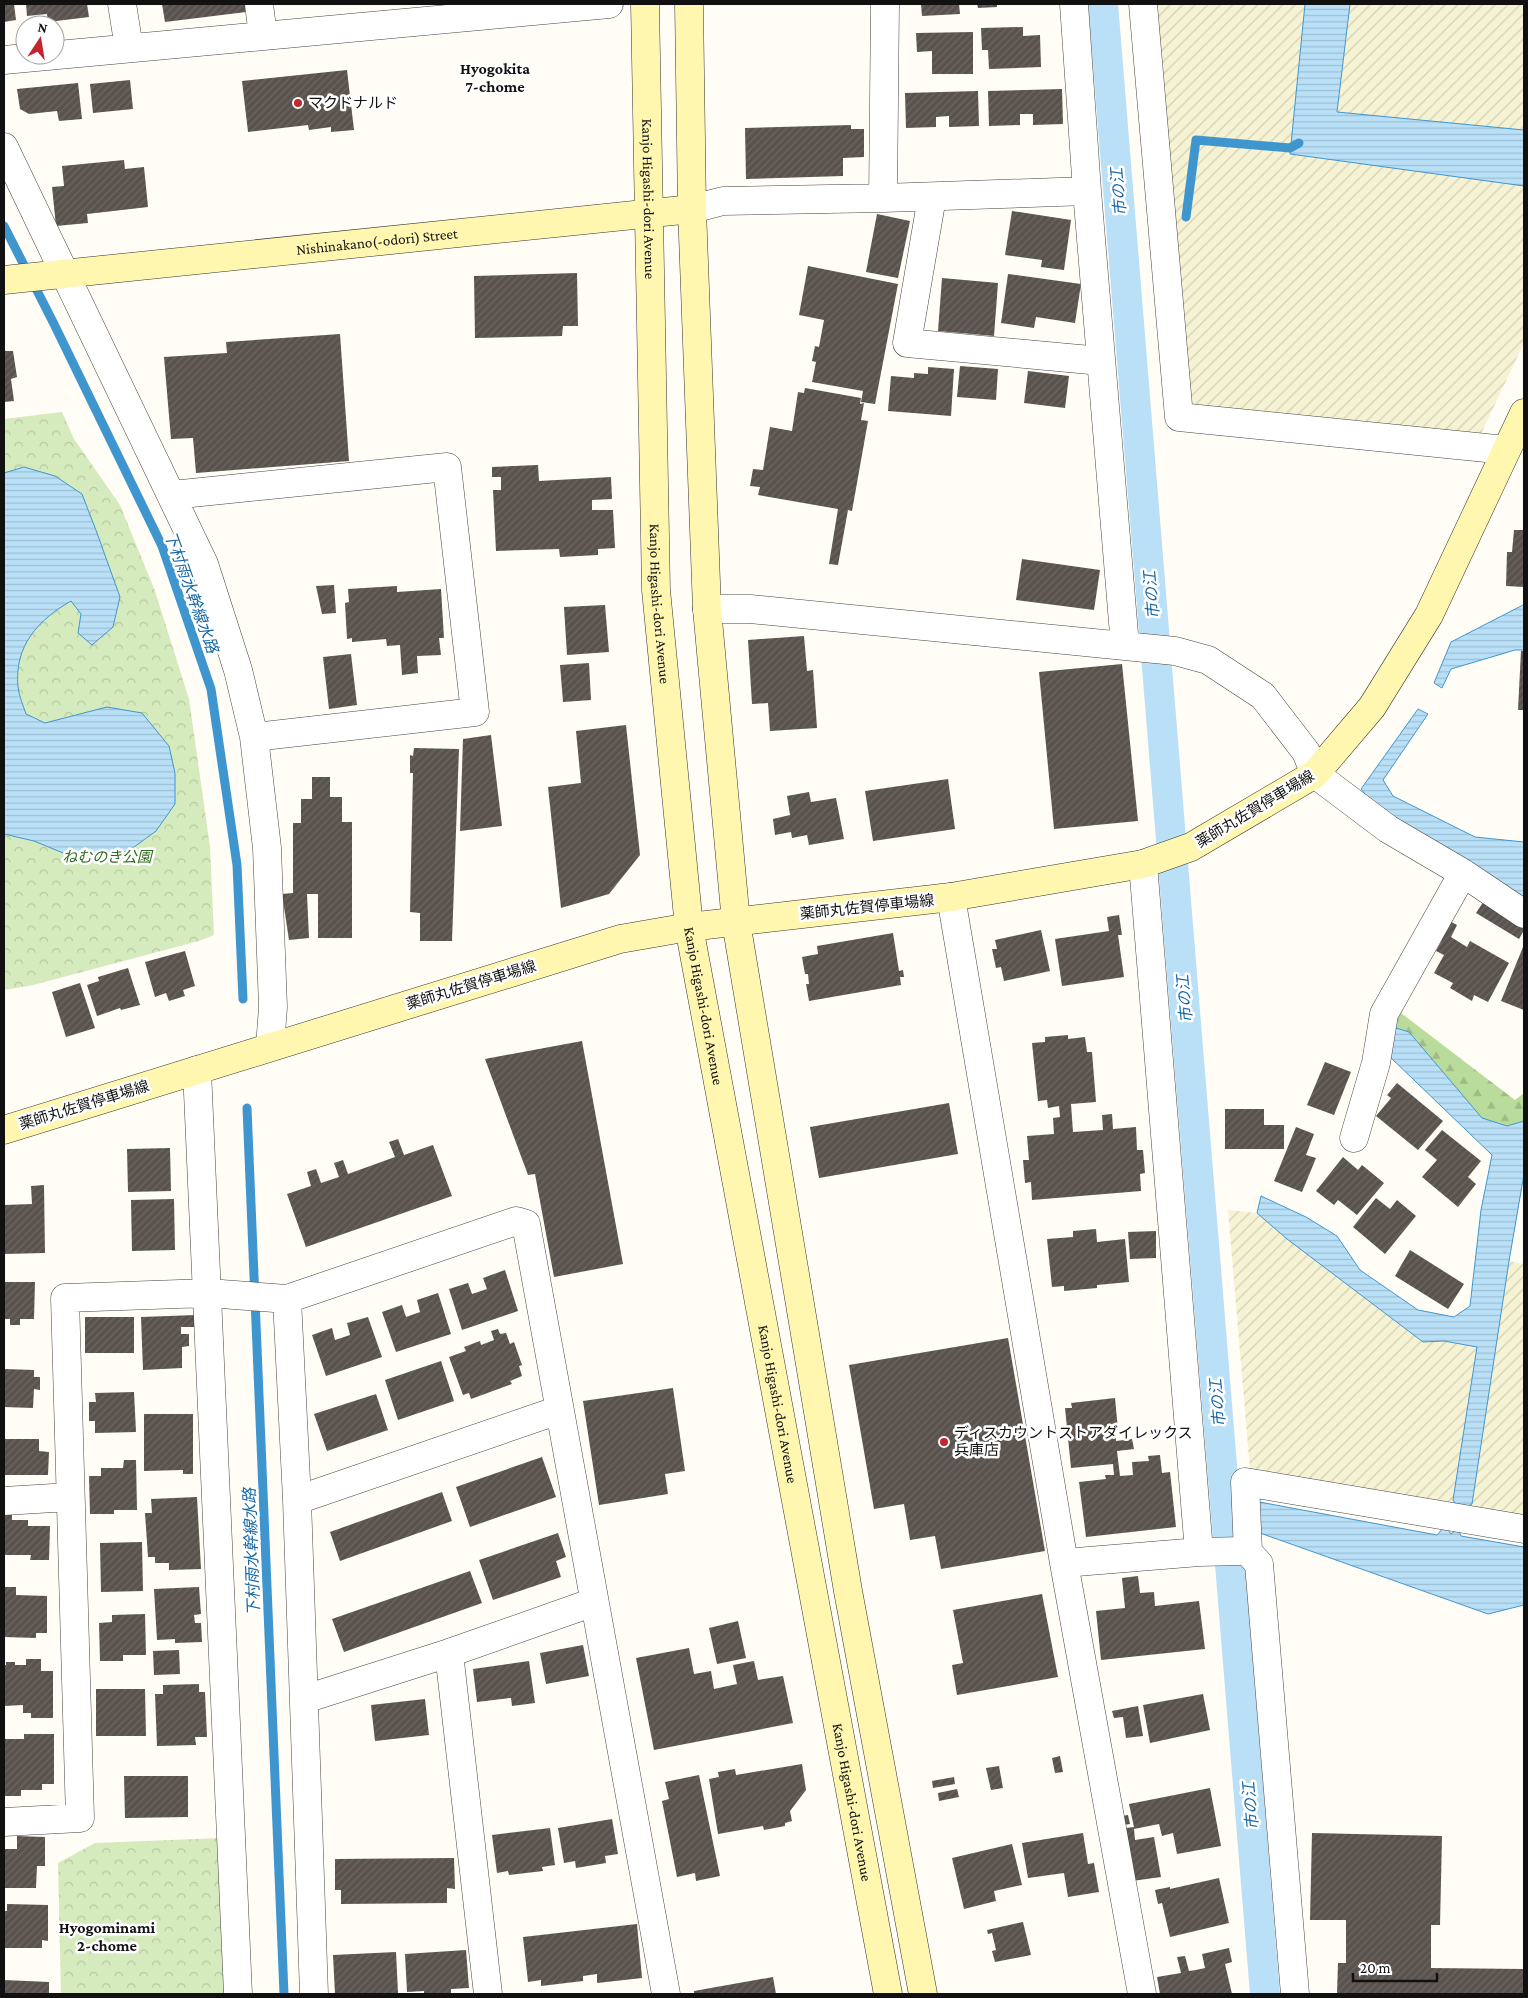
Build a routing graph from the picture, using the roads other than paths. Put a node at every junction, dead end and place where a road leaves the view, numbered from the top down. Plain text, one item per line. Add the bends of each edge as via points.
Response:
1 (122, 4) edge
2 (259, 4) edge
3 (608, 4) edge
4 (645, 4) edge
5 (689, 4) edge
6 (885, 4) edge
7 (1074, 4) edge
8 (1143, 4) edge
9 (444, 11) edge
10 (263, 36) junction
11 (129, 48) junction
12 (4, 60) edge
13 (4, 147) edge
14 (1087, 190) junction
15 (932, 197) junction
16 (883, 198) junction
17 (692, 209) junction
18 (648, 214) junction
19 (63, 274) junction
20 (4, 280) edge
21 (1101, 361) junction
22 (1518, 430) edge
23 (172, 495) junction
24 (707, 609) junction
25 (1129, 646) junction
26 (254, 737) junction
27 (1315, 774) junction
28 (1146, 863) junction
29 (1463, 873) junction
30 (951, 898) junction
31 (1524, 914) edge
32 (736, 922) junction
33 (689, 927) junction
34 (270, 1047) junction
35 (205, 1067) junction
36 (4, 1130) edge
37 (1354, 1138) dead end
38 (218, 1294) junction
39 (287, 1299) junction
40 (559, 1410) junction
41 (70, 1497) junction
42 (4, 1500) edge
43 (298, 1500) junction
44 (1524, 1529) edge
45 (1245, 1551) junction
46 (1203, 1552) junction
47 (1064, 1563) junction
48 (594, 1602) junction
49 (449, 1653) junction
50 (305, 1699) junction
51 (4, 1822) edge
52 (238, 1994) edge
53 (314, 1994) edge
54 (488, 1994) edge
55 (666, 1994) edge
56 (888, 1994) edge
57 (923, 1994) edge
58 (1142, 1994) edge
59 (1294, 1994) edge

1 - 11 street
2 - 10 street
3 - 9 street
4 - 18 main road, Kanjo Higashi-dori Avenue
5 - 17 main road
6 - 16 street
7 - 14 street
8 - 22 street via 1178,417
9 - 10 street
10 - 11 street
11 - 12 street
13 - 19 street
14 - 15 street
14 - 21 street
15 - 16 street
15 - 21 street via 907,343
16 - 17 street via 723,201
17 - 18 main road, Nishinakano(-odori) Street
17 - 24 main road
18 - 19 main road, Nishinakano(-odori) Street
18 - 33 main road, Kanjo Higashi-dori Avenue via 656,590
19 - 20 main road, Nishinakano(-odori) Street
19 - 23 street
21 - 25 street
22 - 27 main road, 薬師丸佐賀停車場線 via 1429,615 1372,707
23 - 26 street via 204,564 238,670
23 - 26 street via 447,467 475,712
24 - 25 street via 760,610
24 - 32 main road
25 - 27 street via 1175,651 1208,660 1263,696 1306,752
26 - 34 street via 267,848 273,1007
27 - 28 main road, 薬師丸佐賀停車場線 via 1191,848
27 - 29 street via 1388,829
28 - 30 main road, 薬師丸佐賀停車場線
28 - 46 street
29 - 31 street
29 - 37 street via 1384,1014 1376,1062
30 - 32 main road, 薬師丸佐賀停車場線
30 - 47 street
32 - 33 main road, 薬師丸佐賀停車場線
32 - 57 main road via 848,1591
33 - 34 main road, 薬師丸佐賀停車場線 via 620,939
33 - 56 main road, Kanjo Higashi-dori Avenue
34 - 35 main road, 薬師丸佐賀停車場線
35 - 36 main road, 薬師丸佐賀停車場線
35 - 38 street
38 - 39 street
38 - 41 street via 65,1298
38 - 52 street
39 - 40 street via 516,1221 526,1224
39 - 43 street
40 - 43 street
40 - 48 street
41 - 42 street
41 - 51 street via 80,1818
43 - 50 street
44 - 45 street via 1244,1482
45 - 46 street
45 - 59 street via 1259,1564
46 - 47 street
47 - 58 street
48 - 49 street
48 - 55 street
49 - 50 street
49 - 54 street
50 - 53 street

